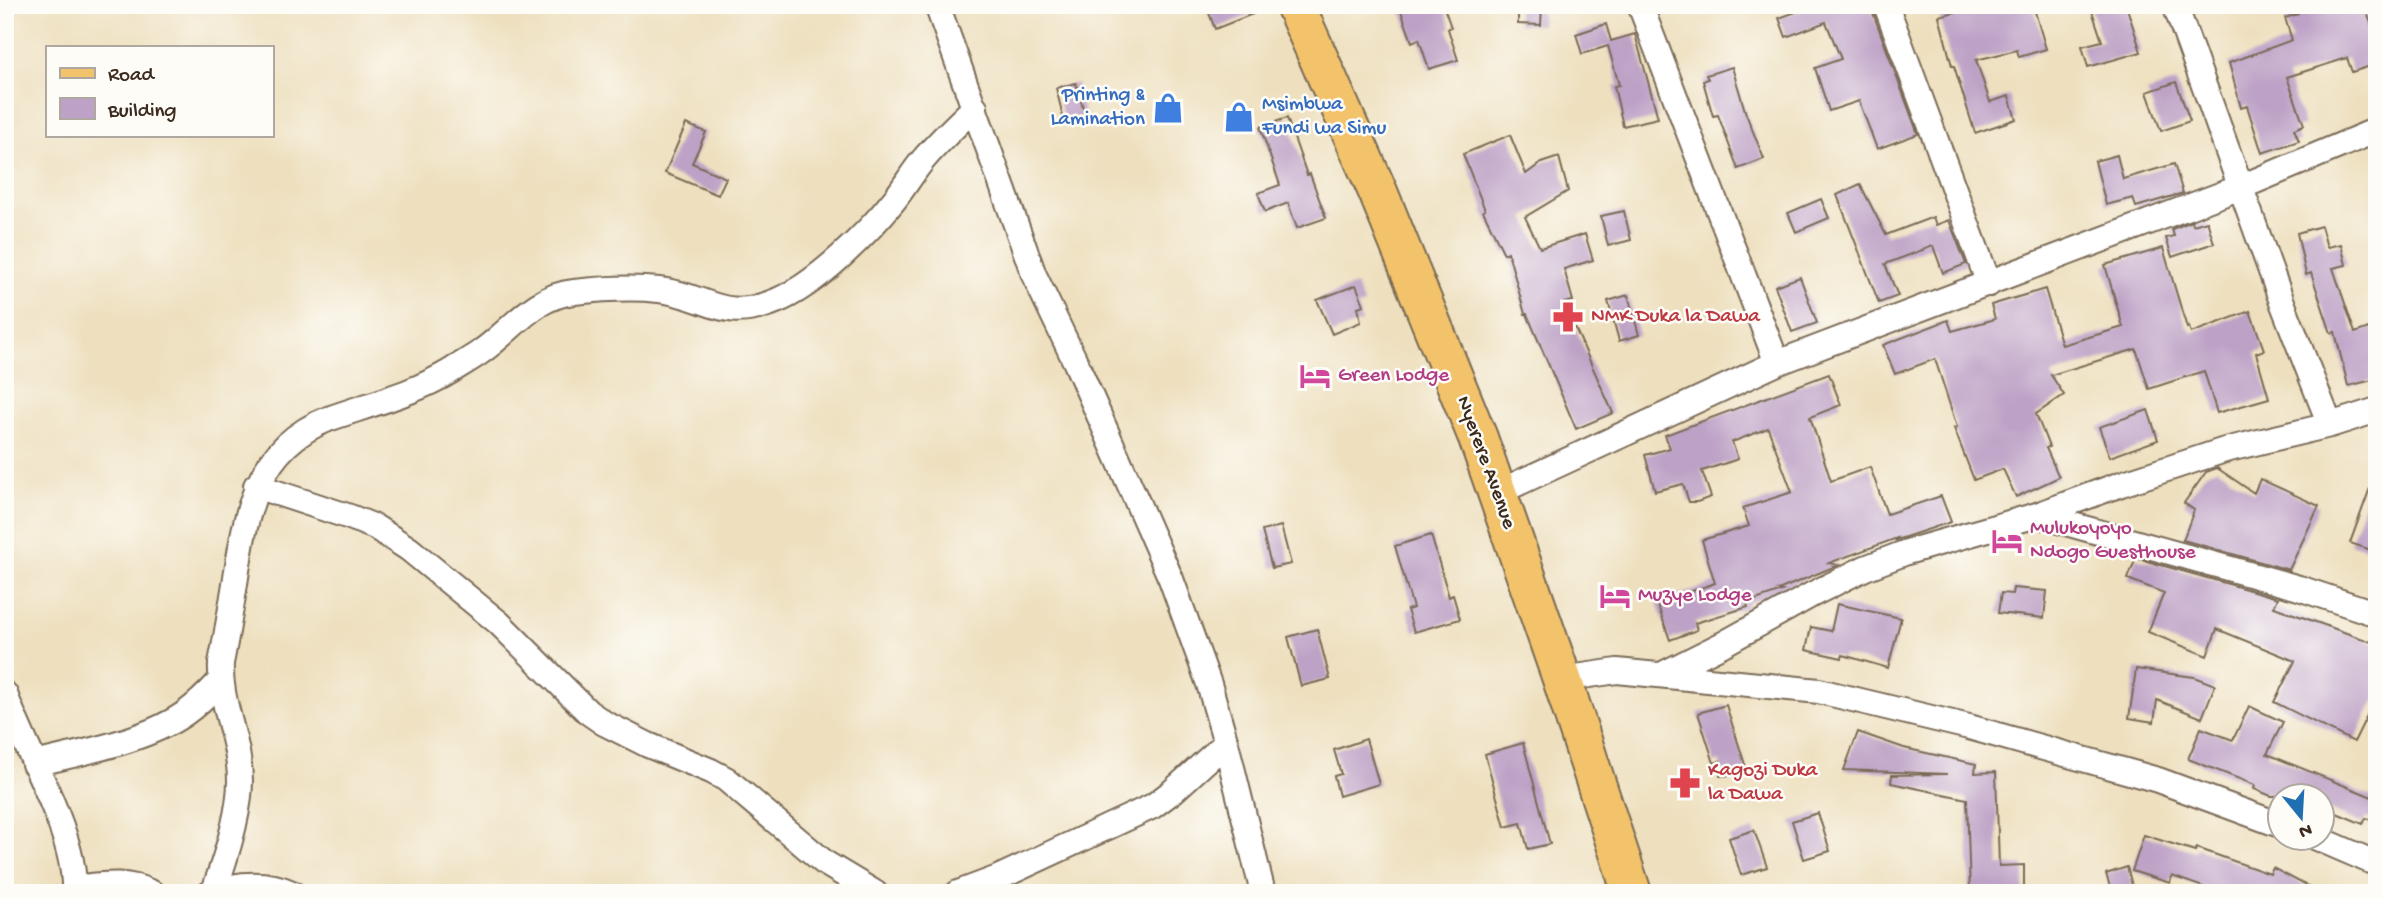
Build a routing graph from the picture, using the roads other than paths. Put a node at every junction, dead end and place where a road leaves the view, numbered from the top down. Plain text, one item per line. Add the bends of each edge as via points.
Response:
1 (937, 5) edge
2 (1295, 5) edge
3 (1640, 5) edge
4 (1886, 5) edge
5 (2175, 5) edge
6 (975, 107) junction
7 (2377, 131) edge
8 (2241, 187) junction
9 (1989, 284) junction
10 (1777, 362) junction
11 (2377, 410) edge
12 (2330, 425) junction
13 (256, 486) junction
14 (1497, 493) junction
15 (2037, 515) junction
16 (2377, 614) edge
17 (1661, 675) junction
18 (1562, 679) junction
19 (220, 681) junction
20 (5, 694) edge
21 (1226, 743) junction
22 (34, 764) junction
23 (2266, 820) edge
24 (2336, 846) edge
25 (2377, 864) edge
26 (74, 890) edge
27 (212, 892) edge
28 (152, 893) edge
29 (292, 893) edge
30 (875, 893) edge
31 (958, 893) edge
32 (1263, 893) edge
33 (1632, 893) edge

1 - 6 street
2 - 14 main road, Nyerere Avenue via 1378,192
3 - 10 street
4 - 9 street
5 - 8 street
6 - 13 street via 922,162 877,219 801,289 743,312 657,290 552,296 484,350 438,379 312,427 281,452
6 - 21 street via 1034,275 1171,579
7 - 8 street
8 - 9 street
8 - 12 street
9 - 10 street
10 - 14 street
11 - 12 street
12 - 15 street via 2224,450
13 - 19 street via 243,530
13 - 30 street via 350,517 388,535 499,622 588,712 726,779 825,863
14 - 18 main road, Nyerere Avenue
15 - 16 street
15 - 17 street via 1866,568
17 - 18 street via 1617,671
17 - 23 street via 1819,691 2158,780
18 - 33 main road, Nyerere Avenue
19 - 22 street via 183,715 161,726 121,742
19 - 27 street via 240,781 232,834
20 - 22 street
21 - 31 street via 1153,806
21 - 32 street
22 - 26 street via 68,849
24 - 25 street
26 - 28 street via 127,884
27 - 29 street via 250,884

